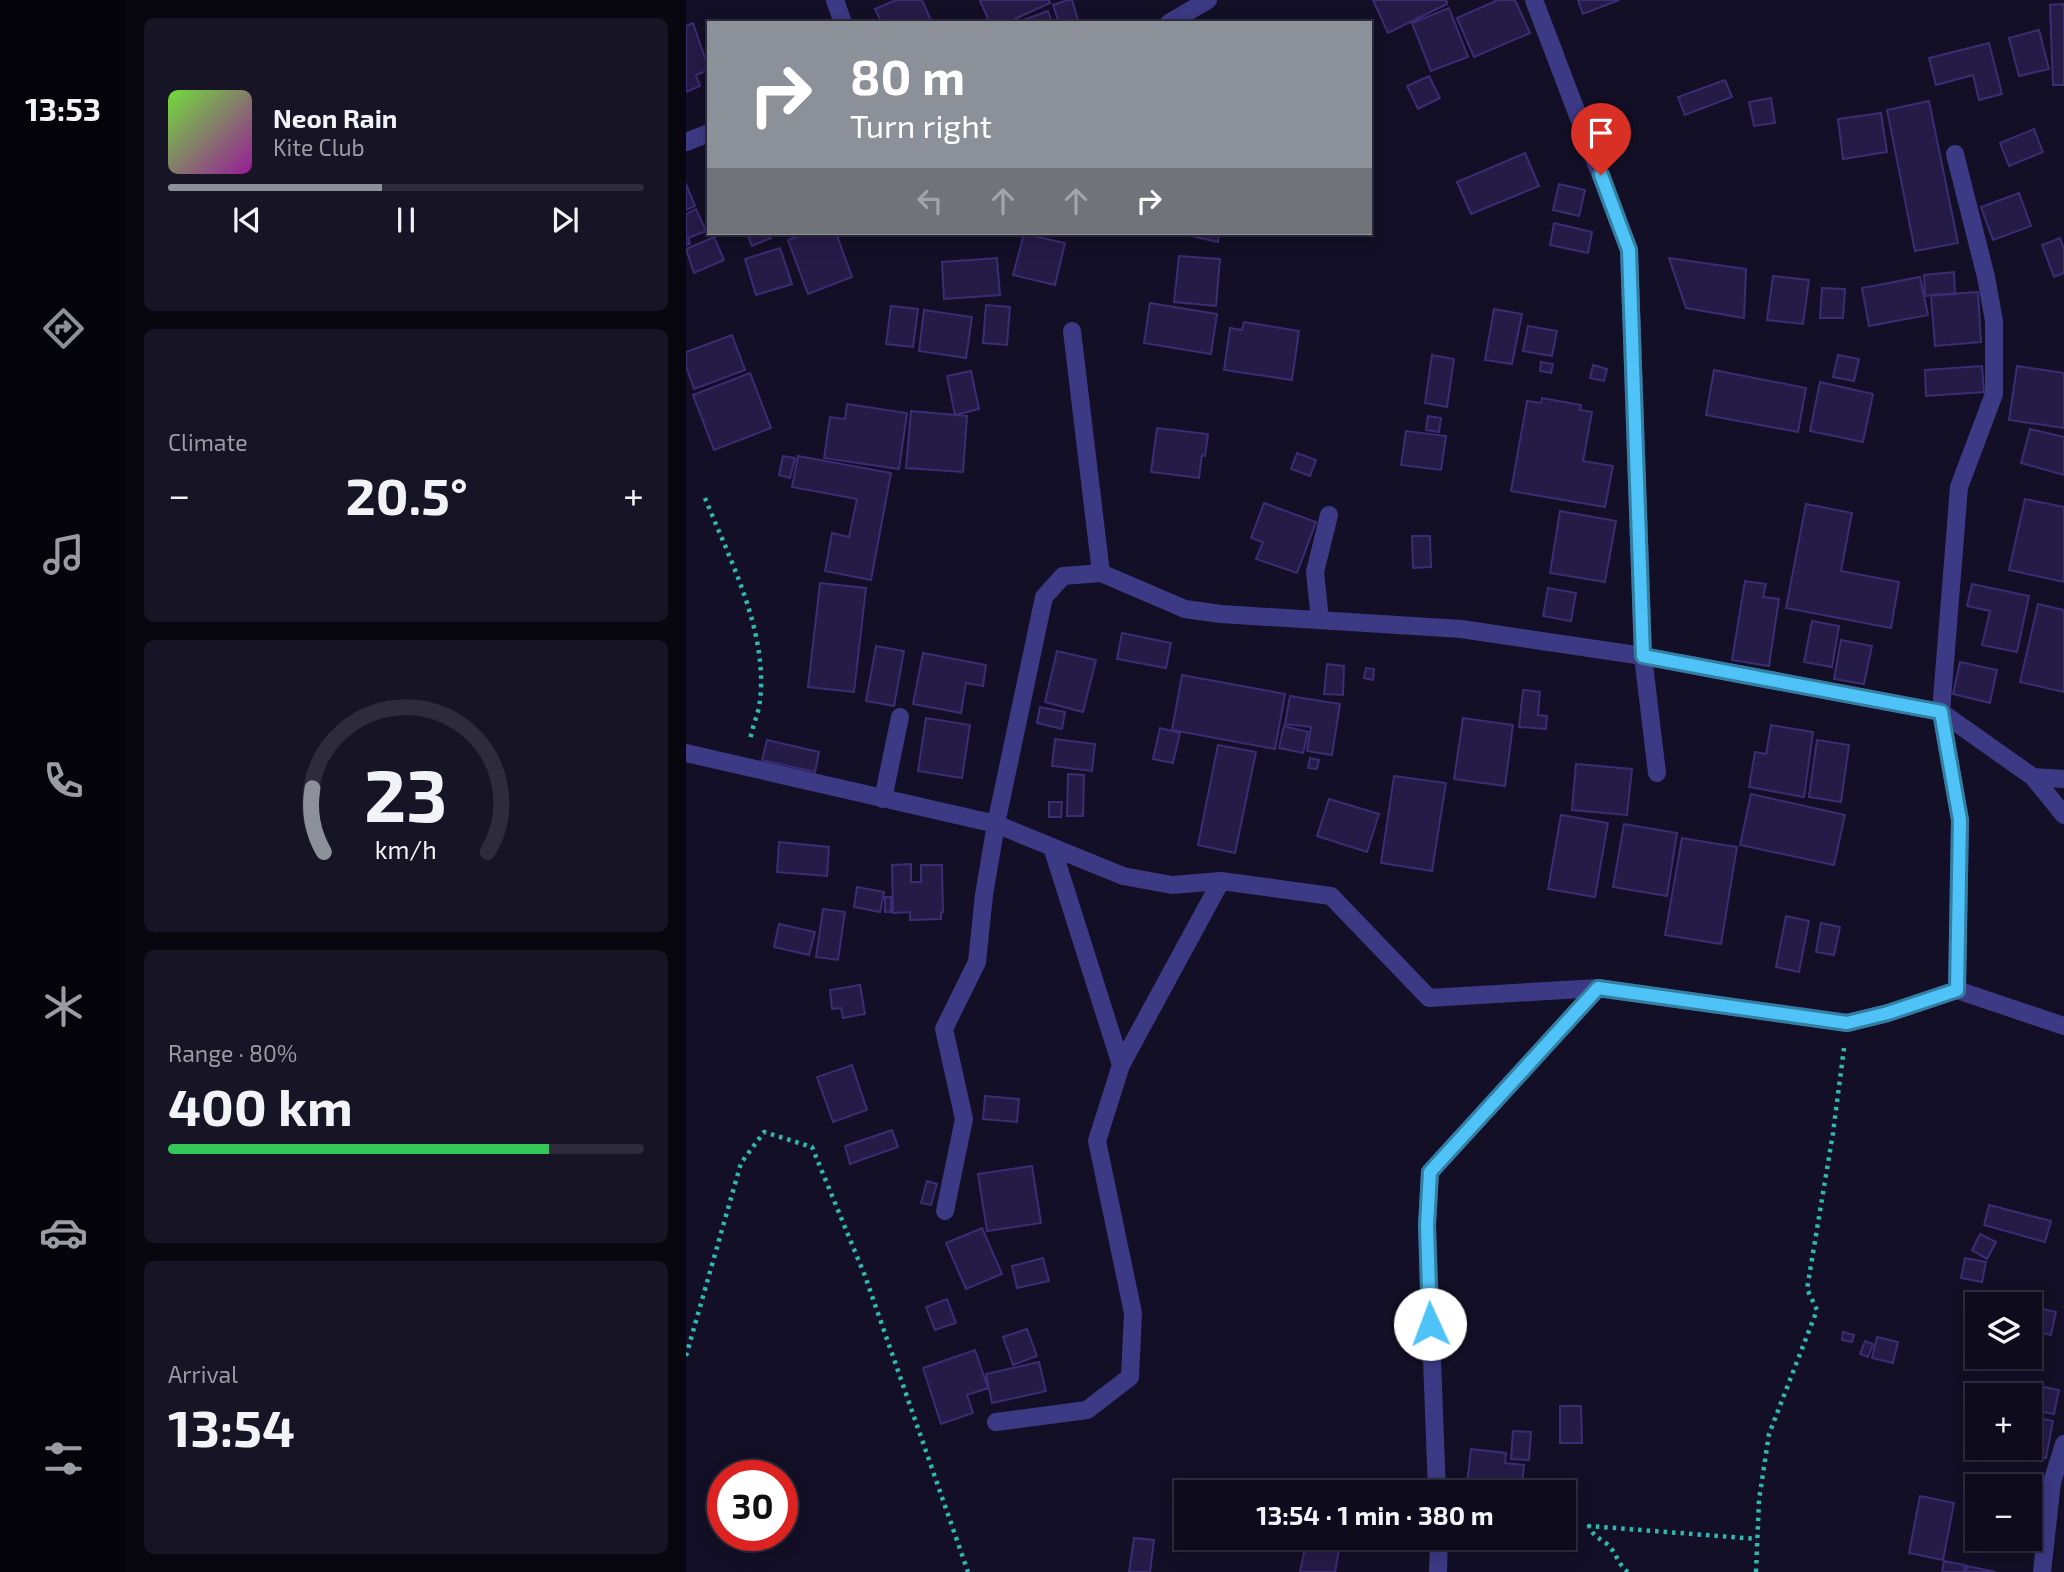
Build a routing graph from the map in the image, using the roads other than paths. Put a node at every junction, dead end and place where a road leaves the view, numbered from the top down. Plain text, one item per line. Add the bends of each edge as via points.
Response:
1 (835, 0) edge
2 (1208, 0) edge
3 (1534, 0) edge
4 (842, 21) edge
5 (1172, 21) edge
6 (707, 134) edge
7 (686, 142) edge
8 (1955, 154) dead end
9 (1072, 331) dead end
10 (1329, 515) dead end
11 (1101, 573) junction
12 (1320, 620) junction
13 (1643, 656) junction
14 (1941, 712) junction
15 (900, 717) dead end
16 (686, 753) edge
17 (1657, 774) dead end
18 (2033, 777) junction
19 (2064, 779) edge
20 (883, 799) junction
21 (2064, 815) edge
22 (996, 824) junction
23 (1052, 847) junction
24 (1221, 881) junction
25 (1598, 988) junction
26 (1957, 990) junction
27 (2064, 1026) edge
28 (1121, 1065) junction
29 (945, 1211) dead end
30 (996, 1422) dead end
31 (2064, 1444) edge
32 (1437, 1480) edge
33 (1439, 1550) edge
34 (1438, 1572) edge
35 (2042, 1572) edge

1 - 4 street
2 - 5 street
3 - 13 street via 1629,250
6 - 7 street
8 - 14 street via 1994,321 1994,394 1959,487
9 - 11 street
10 - 12 street via 1315,572
11 - 12 street via 1185,609
11 - 22 street via 1063,576 1044,597
12 - 13 street via 1461,629
13 - 14 street
13 - 17 street
14 - 18 street
14 - 26 street via 1960,820
15 - 20 street
16 - 20 street
18 - 19 street
18 - 21 street
20 - 22 street
22 - 23 street
22 - 29 street via 977,962 944,1029 964,1119
23 - 24 street via 1123,876 1172,886
23 - 28 street
24 - 25 street via 1331,896 1429,998
24 - 28 street
25 - 26 street via 1847,1023
25 - 32 street via 1430,1172 1427,1225
26 - 27 street
28 - 30 street via 1097,1141 1132,1313 1130,1377 1087,1410
31 - 35 street via 2052,1482
33 - 34 street

